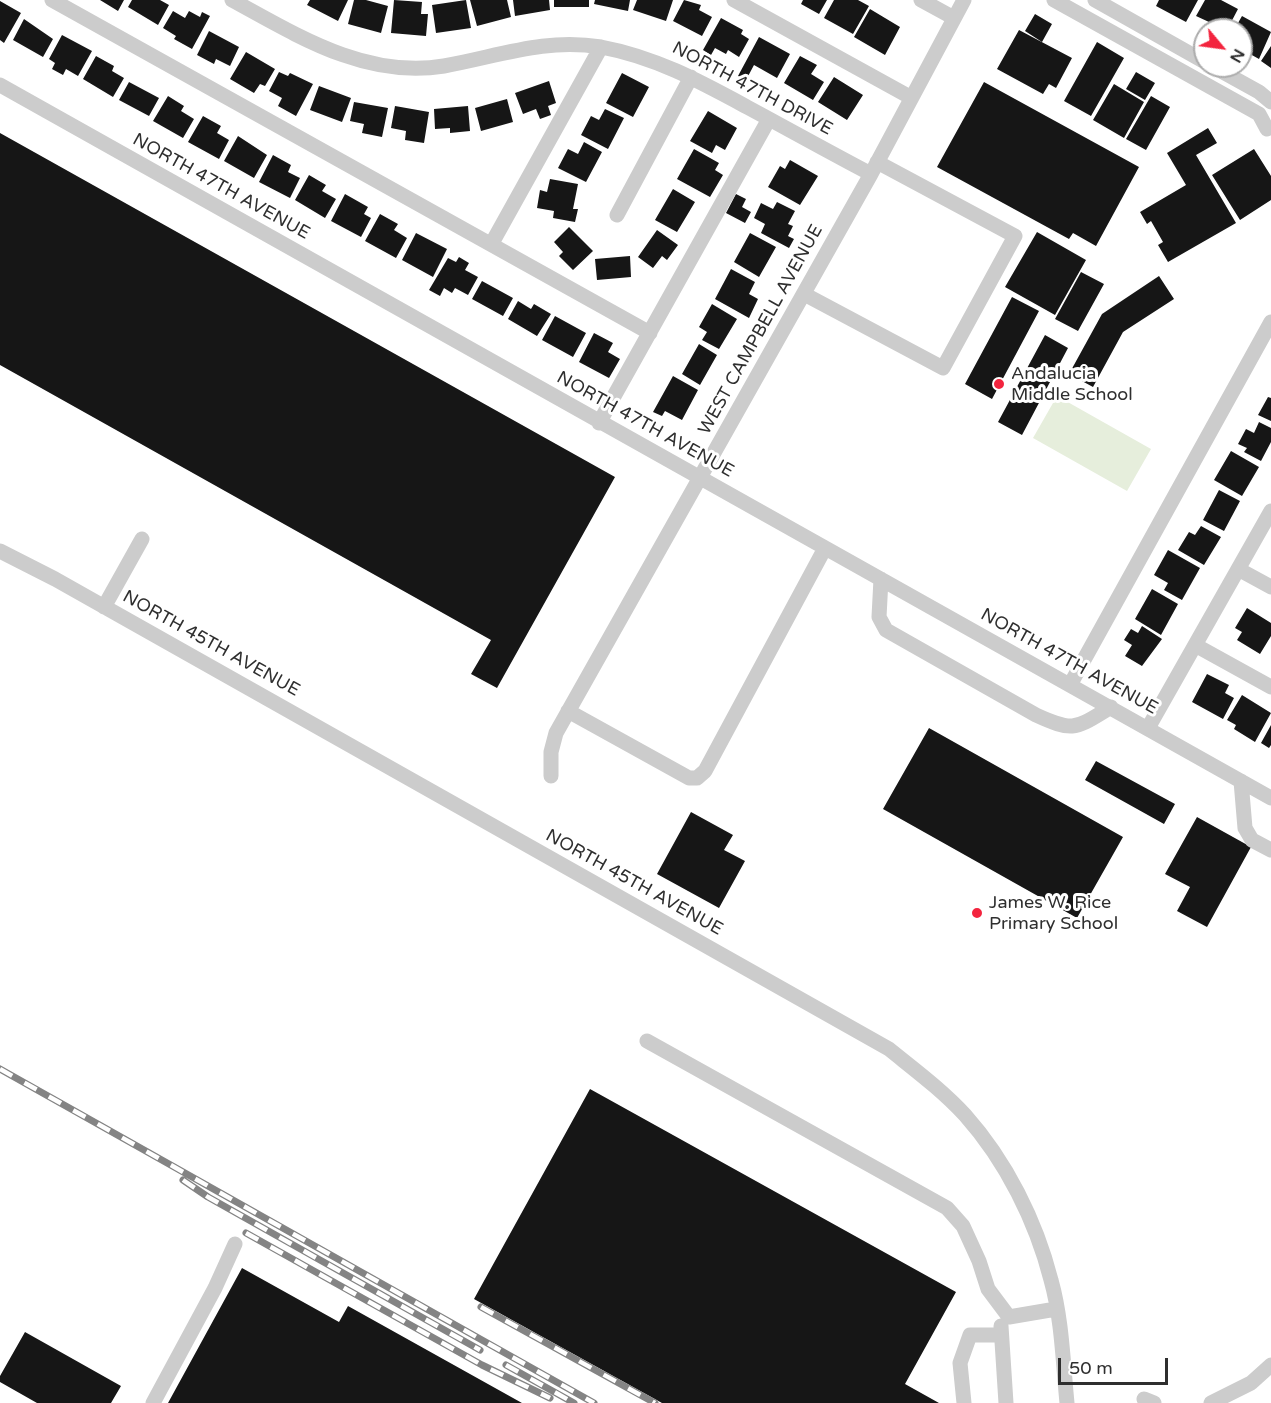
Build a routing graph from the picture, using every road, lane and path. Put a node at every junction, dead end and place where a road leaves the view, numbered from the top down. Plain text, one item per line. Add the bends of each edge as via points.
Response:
1 (52, 0) edge
2 (232, 0) edge
3 (734, 0) edge
4 (921, 0) edge
5 (964, 0) edge
6 (1054, 0) edge
7 (1095, 0) edge
8 (954, 18) junction
9 (601, 47) junction
10 (1193, 55) edge
11 (691, 77) junction
12 (1234, 78) edge
13 (0, 85) edge
14 (910, 96) junction
15 (1271, 102) edge
16 (769, 119) junction
17 (1267, 129) dead end
18 (874, 168) junction
19 (617, 215) dead end
20 (492, 243) junction
21 (804, 294) junction
22 (1271, 322) edge
23 (650, 333) junction
24 (599, 423) junction
25 (700, 479) junction
26 (1271, 511) edge
27 (142, 539) dead end
28 (825, 548) junction
29 (0, 551) edge
30 (1238, 569) junction
31 (881, 579) junction
32 (1271, 587) edge
33 (104, 607) junction
34 (1195, 645) junction
35 (1070, 685) junction
36 (1271, 687) edge
37 (1111, 707) junction
38 (568, 711) junction
39 (1148, 728) junction
40 (551, 776) dead end
41 (1241, 781) junction
42 (1271, 798) edge
43 (1271, 850) edge
44 (647, 1041) dead end
45 (235, 1244) dead end
46 (1056, 1309) junction
47 (1009, 1317) junction
48 (1000, 1335) junction
49 (1271, 1365) edge
50 (153, 1403) edge
51 (964, 1403) edge
52 (1006, 1403) edge
53 (1067, 1403) edge
54 (1211, 1403) edge

1 - 20 street
2 - 9 street, NORTH 47TH DRIVE via 335,54 375,64 442,66 535,45
3 - 14 street
4 - 8 street
5 - 8 street, WEST CAMPBELL AVENUE
6 - 17 street via 1259,114
7 - 10 street
8 - 14 street, WEST CAMPBELL AVENUE
9 - 11 street, NORTH 47TH DRIVE via 648,58
9 - 20 street
11 - 16 street, NORTH 47TH DRIVE
11 - 19 street
12 - 15 street
13 - 24 street, NORTH 47TH AVENUE
14 - 18 street, WEST CAMPBELL AVENUE
16 - 18 street, NORTH 47TH DRIVE
16 - 23 street
18 - 21 street, WEST CAMPBELL AVENUE
18 - 21 street, NORTH 47TH DRIVE via 1015,236 943,368
20 - 23 street
21 - 25 street, WEST CAMPBELL AVENUE
22 - 35 street
23 - 24 street
24 - 25 street, NORTH 47TH AVENUE
25 - 28 street, NORTH 47TH AVENUE
25 - 38 street, WEST CAMPBELL AVENUE
26 - 30 street
27 - 33 street
28 - 31 street, NORTH 47TH AVENUE
28 - 38 street via 705,771 697,778 689,778
29 - 33 street, NORTH 45TH AVENUE
30 - 32 street
30 - 34 street
31 - 35 street, NORTH 47TH AVENUE
31 - 37 street via 879,617 886,630 1036,715 1062,727 1081,725
33 - 46 street, NORTH 45TH AVENUE via 889,1049 965,1115 996,1155 1034,1225
34 - 36 street
34 - 39 street
35 - 37 street, NORTH 47TH AVENUE
37 - 39 street, NORTH 47TH AVENUE
38 - 40 street, WEST CAMPBELL AVENUE via 551,752
39 - 41 street, NORTH 47TH AVENUE
41 - 42 street, NORTH 47TH AVENUE
41 - 43 street via 1245,828 1252,840
44 - 47 street via 947,1208 963,1226 980,1261 987,1289
45 - 50 street
46 - 47 street
46 - 53 street, NORTH 45TH AVENUE
47 - 48 street via 1001,1325
48 - 51 street via 970,1335 960,1362
48 - 52 street
49 - 54 street via 1251,1383

